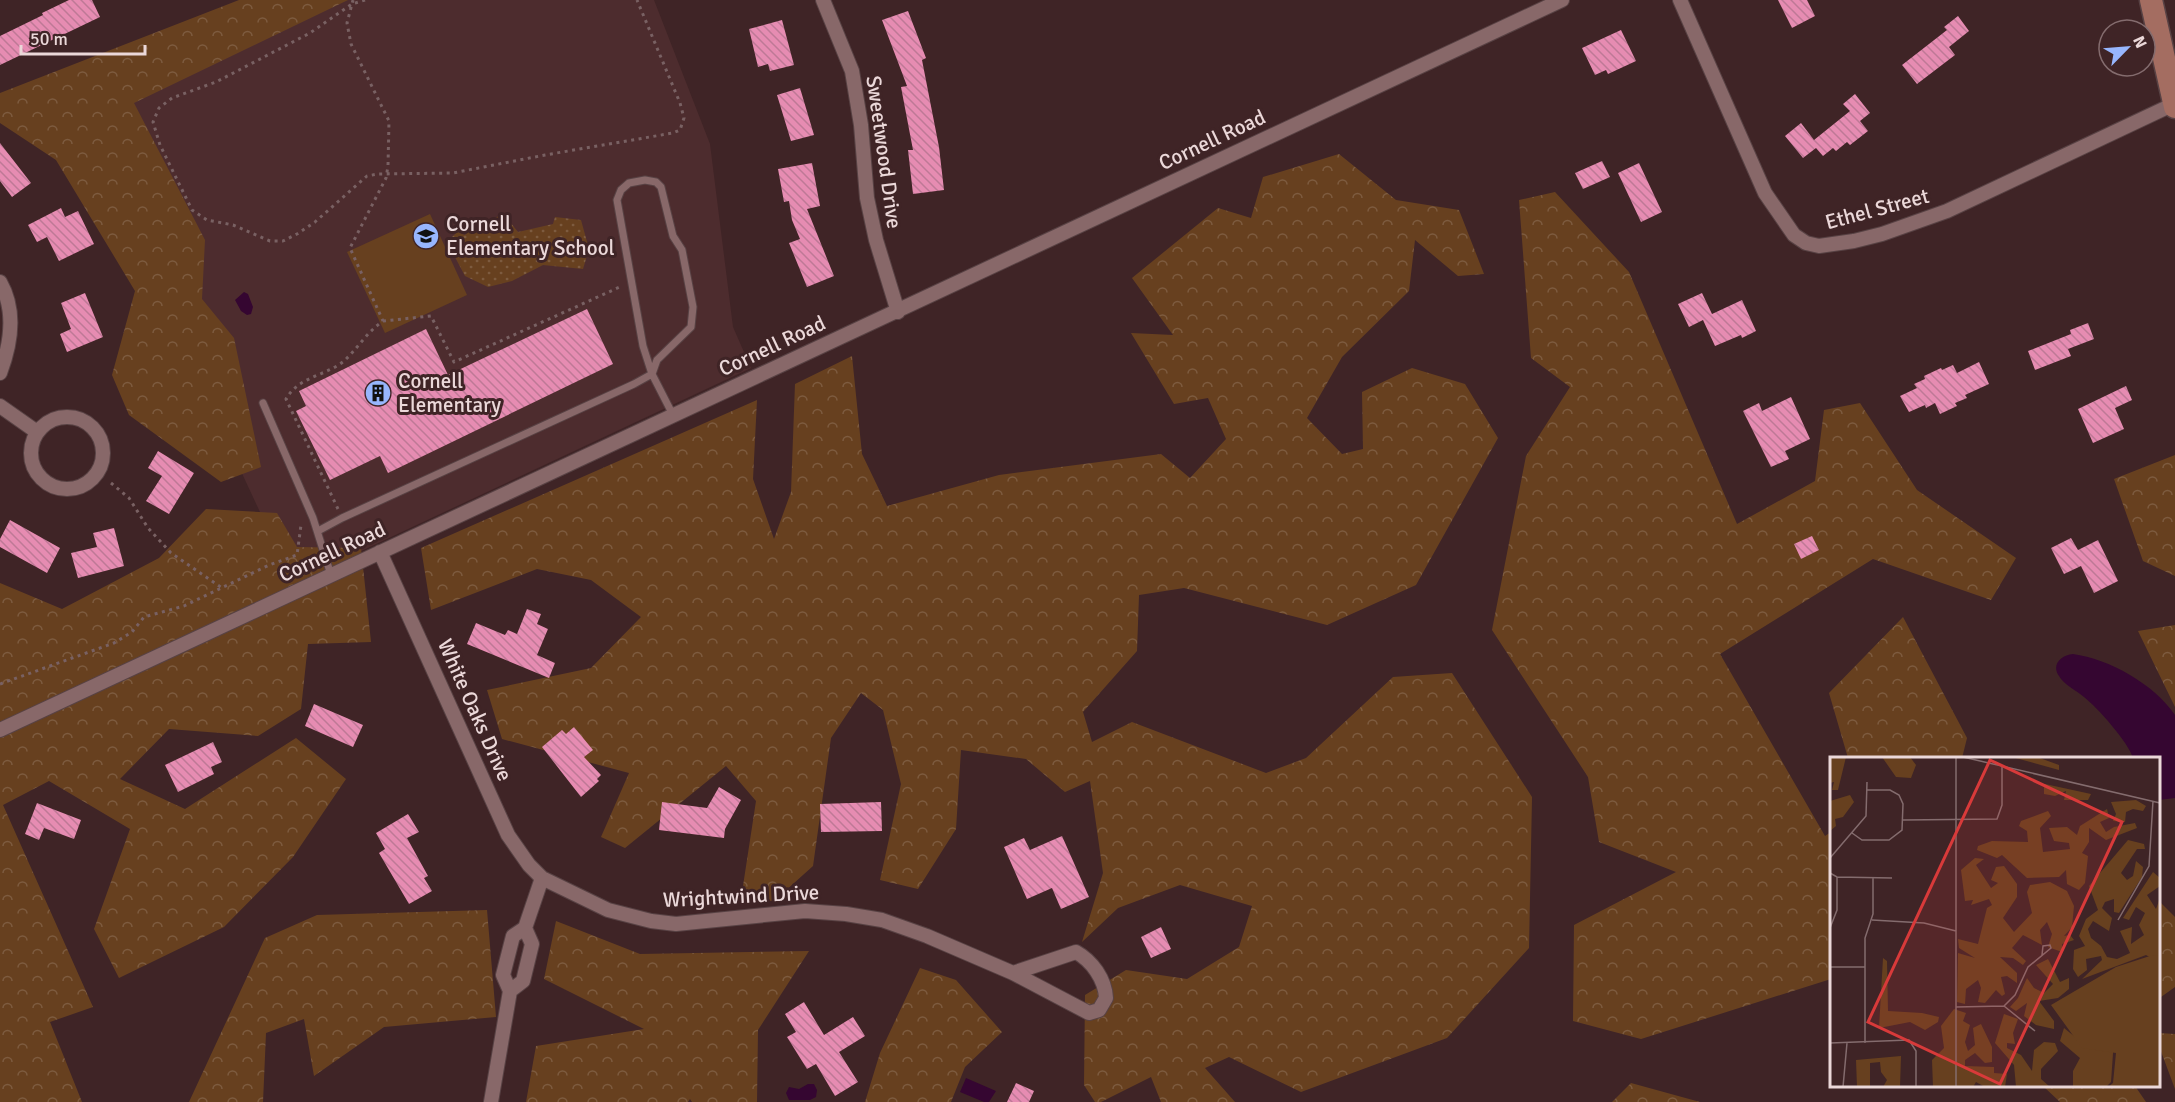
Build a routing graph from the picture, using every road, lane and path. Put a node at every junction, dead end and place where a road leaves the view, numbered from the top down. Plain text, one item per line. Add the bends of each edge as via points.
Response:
1 (365, 0) edge
2 (637, 0) edge
3 (823, 0) edge
4 (1562, 0) edge
5 (1680, 0) edge
6 (2151, 0) edge
7 (352, 2) edge
8 (2175, 106) edge
9 (387, 173) junction
10 (0, 282) edge
11 (622, 286) dead end
12 (898, 312) junction
13 (383, 321) junction
14 (0, 373) edge
15 (652, 374) junction
16 (263, 403) dead end
17 (0, 406) edge
18 (673, 415) junction
19 (37, 432) junction
20 (111, 483) dead end
21 (342, 518) junction
22 (301, 525) dead end
23 (318, 531) junction
24 (380, 552) junction
25 (331, 575) junction
26 (222, 588) junction
27 (0, 684) edge
28 (0, 730) edge
29 (542, 878) junction
30 (525, 928) junction
31 (1013, 973) junction
32 (510, 991) junction
33 (491, 1102) edge

1 - 7 path
2 - 9 path via 680,103 684,118 680,129 453,173
3 - 12 street, Sweetwood Drive via 852,71 867,198
4 - 12 street, Cornell Road
5 - 8 street, Ethel Street via 1765,193 1794,235 1819,246 1882,234 1947,211
6 - 8 main road
7 - 9 path via 347,22 351,44 389,121
7 - 9 path via 310,33 216,82 172,98 159,108 153,122 192,210 207,220 233,225 270,241 283,241 315,222 367,176
9 - 13 path via 350,248
10 - 14 street via 10,315 10,339
11 - 13 path via 454,362 431,316
12 - 18 street, Cornell Road
13 - 21 path via 371,329 343,362 303,381 286,399
15 - 15 lane via 657,360 691,327 693,308 682,250 673,236 664,194 656,182 645,180 629,183 617,200 643,346
15 - 18 lane
15 - 21 lane
16 - 23 lane
17 - 19 street
18 - 24 street, Cornell Road
19 - 19 street via 30,459 45,483 72,489 96,475 103,447 88,424 61,417
20 - 26 path via 129,498 148,528 171,553
21 - 23 lane
22 - 26 path via 297,555 269,564
23 - 25 lane
24 - 25 street, Cornell Road
24 - 29 street, White Oaks Drive via 508,835
25 - 28 street, Cornell Road
26 - 27 path via 184,606 144,617 132,632 114,643
29 - 30 street
29 - 31 street, Wrightwind Drive via 608,910 651,921 697,923 806,911 882,920
30 - 32 street via 532,944 523,981
30 - 32 street via 513,936 503,975
31 - 31 street, Wrightwind Drive via 1076,952 1094,967 1106,998 1099,1010 1089,1014
32 - 33 street

